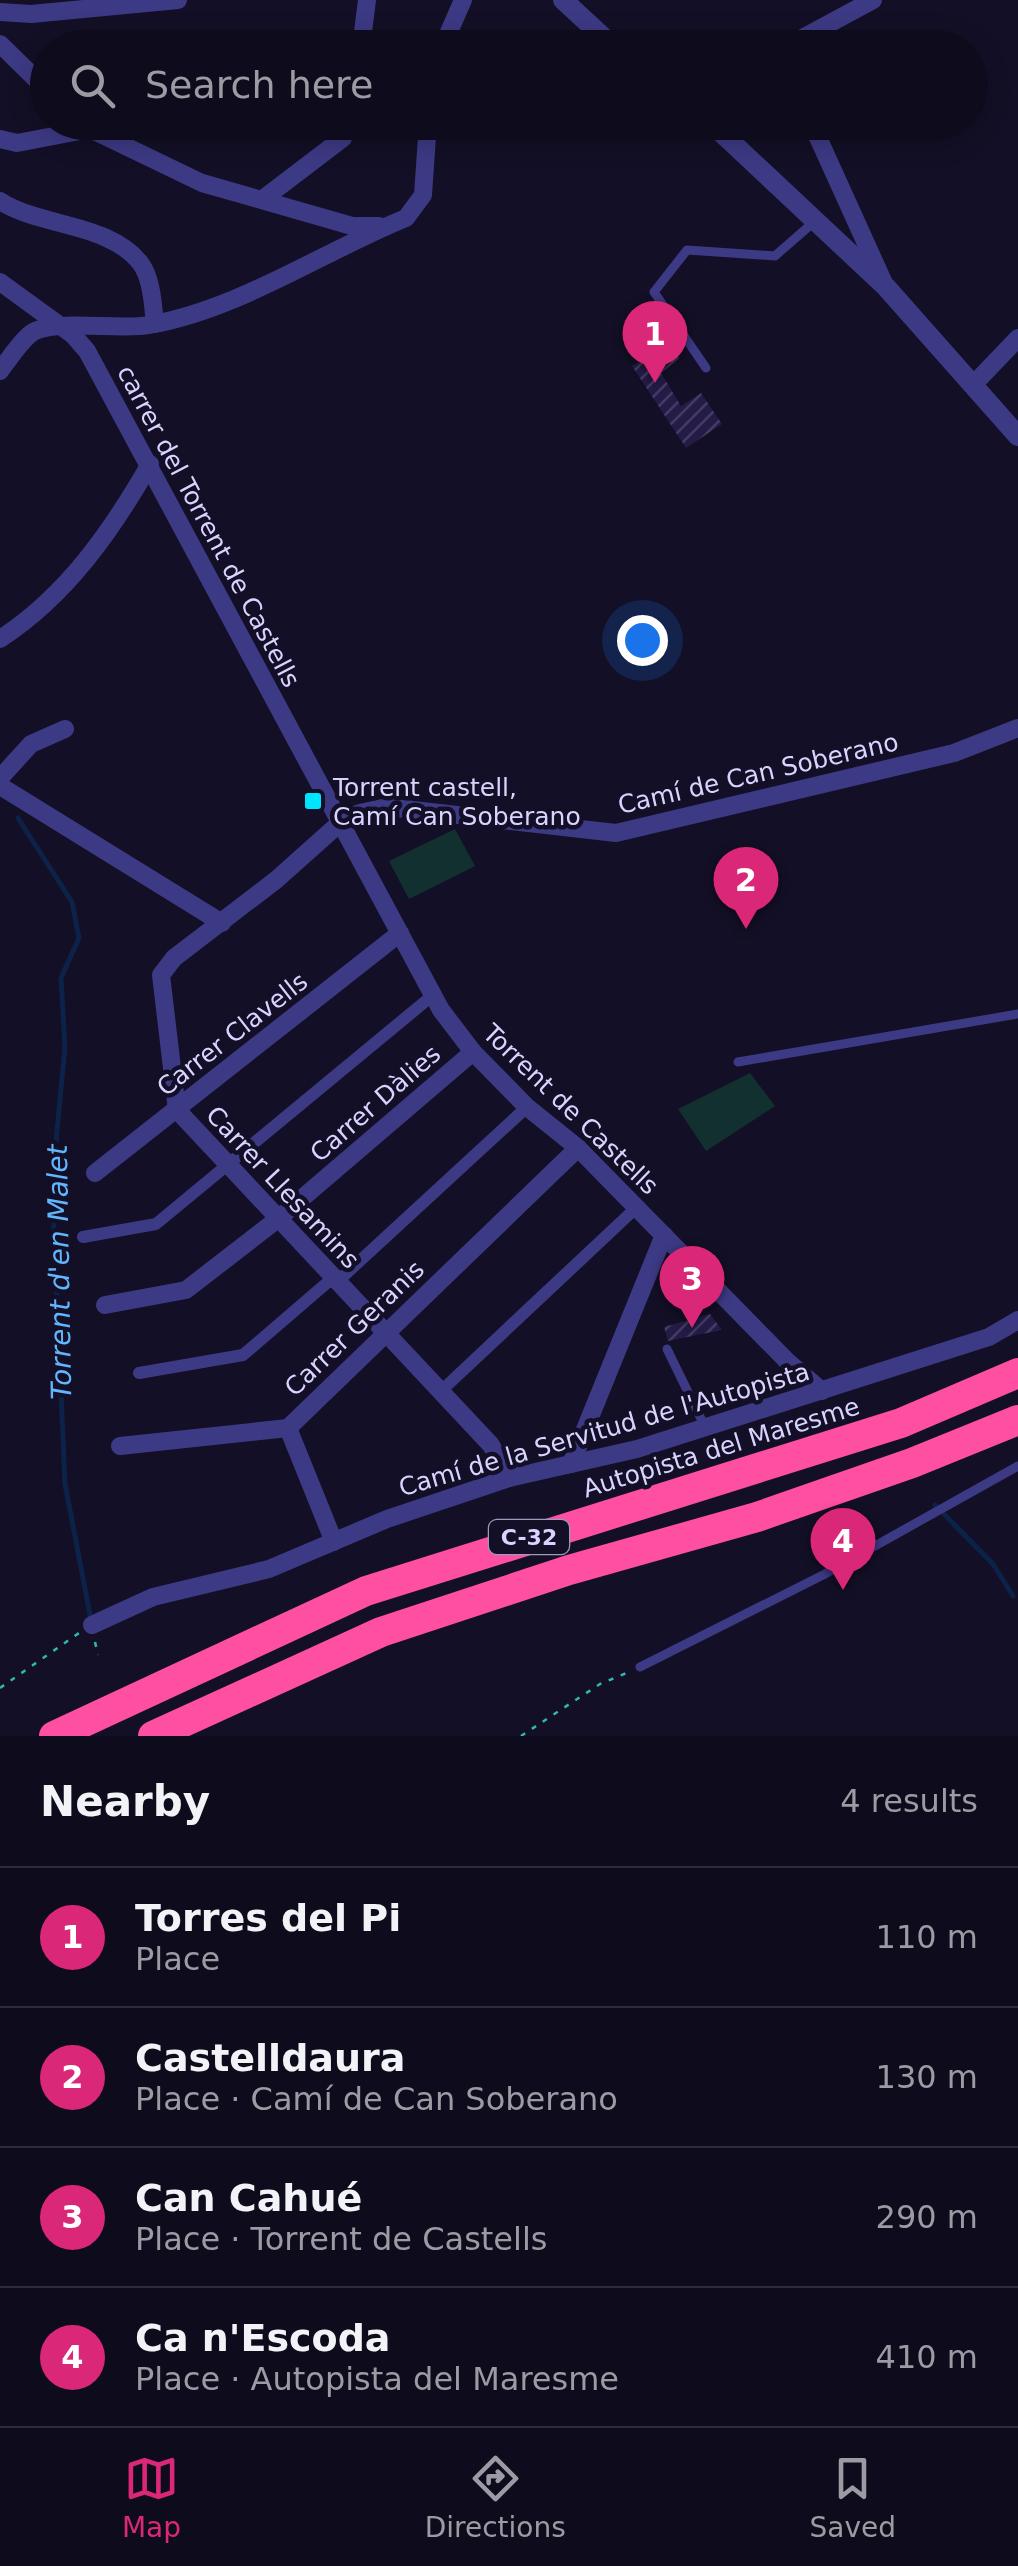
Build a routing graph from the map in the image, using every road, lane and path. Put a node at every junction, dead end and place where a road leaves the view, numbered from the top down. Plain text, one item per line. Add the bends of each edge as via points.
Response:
1 (178, 0) edge
2 (367, 0) edge
3 (463, 0) edge
4 (563, 0) edge
5 (873, 0) edge
6 (150, 2) edge
7 (0, 12) edge
8 (363, 30) edge
9 (450, 30) edge
10 (596, 30) edge
11 (817, 30) edge
12 (0, 44) edge
13 (30, 73) edge
14 (0, 139) edge
15 (30, 140) edge
16 (115, 140) edge
17 (340, 140) edge
18 (427, 140) edge
19 (730, 140) edge
20 (819, 140) edge
21 (264, 198) junction
22 (0, 201) edge
23 (817, 219) junction
24 (386, 226) junction
25 (0, 282) edge
26 (886, 288) junction
27 (57, 324) junction
28 (154, 324) junction
29 (1018, 338) edge
30 (706, 368) dead end
31 (0, 371) edge
32 (974, 385) junction
33 (1018, 436) edge
34 (150, 464) junction
35 (0, 639) edge
36 (1018, 728) edge
37 (65, 729) dead end
38 (0, 778) edge
39 (0, 786) edge
40 (341, 822) junction
41 (222, 923) junction
42 (400, 933) junction
43 (433, 996) junction
44 (1018, 1014) edge
45 (472, 1052) junction
46 (738, 1062) dead end
47 (527, 1106) junction
48 (176, 1110) junction
49 (578, 1148) junction
50 (230, 1168) junction
51 (95, 1173) dead end
52 (637, 1207) junction
53 (279, 1218) junction
54 (664, 1235) junction
55 (83, 1237) dead end
56 (338, 1282) junction
57 (104, 1305) dead end
58 (1018, 1320) edge
59 (385, 1332) junction
60 (666, 1348) dead end
61 (139, 1373) dead end
62 (1018, 1373) edge
63 (822, 1390) junction
64 (441, 1391) junction
65 (1018, 1420) edge
66 (288, 1428) junction
67 (705, 1428) junction
68 (120, 1446) dead end
69 (571, 1464) junction
70 (1018, 1466) edge
71 (509, 1478) junction
72 (334, 1542) junction
73 (92, 1624) joint
74 (640, 1667) joint
75 (0, 1688) edge
76 (54, 1736) edge
77 (153, 1736) edge
78 (521, 1736) edge

1 - 6 street
2 - 8 street
3 - 9 street
4 - 10 street
5 - 11 street
6 - 7 street
12 - 13 street
14 - 15 street
16 - 21 street via 202,183
17 - 21 street
18 - 24 street via 423,195 406,218
19 - 23 street
20 - 26 street
21 - 24 street via 352,226
22 - 28 street via 22,215 116,244 142,264
23 - 26 street
23 - 30 lane via 775,256 687,250 654,292
24 - 28 street via 242,294
25 - 27 street, carrer del Torrent de Castells
26 - 32 street
27 - 28 street
27 - 31 street via 30,334
27 - 34 street, carrer del Torrent de Castells via 86,352
29 - 32 street
32 - 33 street
34 - 35 street via 118,520 67,583
34 - 40 street, carrer del Torrent de Castells
36 - 40 street, Camí de Can Soberano via 954,753 616,834 387,807
37 - 38 street via 31,744
39 - 41 street
40 - 41 street, Camí de Can Soberano
40 - 42 street, Torrent de Castells
41 - 48 street, Camí de Can Soberano via 161,975
42 - 43 street, Torrent de Castells
42 - 48 street, Carrer Clavells
43 - 45 street, Torrent de Castells
43 - 50 street
44 - 46 lane
45 - 47 street, Torrent de Castells
45 - 53 street, Carrer Dàlies
47 - 49 street, Torrent de Castells
47 - 56 street
48 - 50 street, Carrer Llesamins
48 - 51 street, Carrer Clavells
49 - 52 street, Torrent de Castells
49 - 59 street, Carrer Geranis
50 - 53 street, Carrer Llesamins
50 - 55 street via 156,1224
52 - 54 street, Torrent de Castells
52 - 64 street
53 - 56 street, Carrer Llesamins
53 - 57 street, Carrer Dàlies via 186,1290
54 - 63 street, Torrent de Castells
54 - 69 street
56 - 59 street, Carrer Llesamins
56 - 61 street via 328,1282 243,1355
58 - 63 street, Camí de la Servitud de l'Autopista via 989,1337
59 - 64 street, Carrer Llesamins
59 - 66 street, Carrer Geranis
60 - 67 lane
62 - 76 highway, Autopista del Maresme / C-32 via 901,1423 366,1591
63 - 67 street, Camí de la Servitud de l'Autopista
64 - 71 street, Carrer Llesamins via 492,1445
65 - 77 highway, C-32 via 757,1517 381,1632
66 - 68 street, Carrer Geranis
66 - 72 street
67 - 69 street, Camí de la Servitud de l'Autopista
69 - 71 street, Camí de la Servitud de l'Autopista
70 - 74 lane
71 - 72 street, Camí de la Servitud de l'Autopista
72 - 73 street, Camí de la Servitud de l'Autopista
73 - 75 path
74 - 78 path via 600,1684

